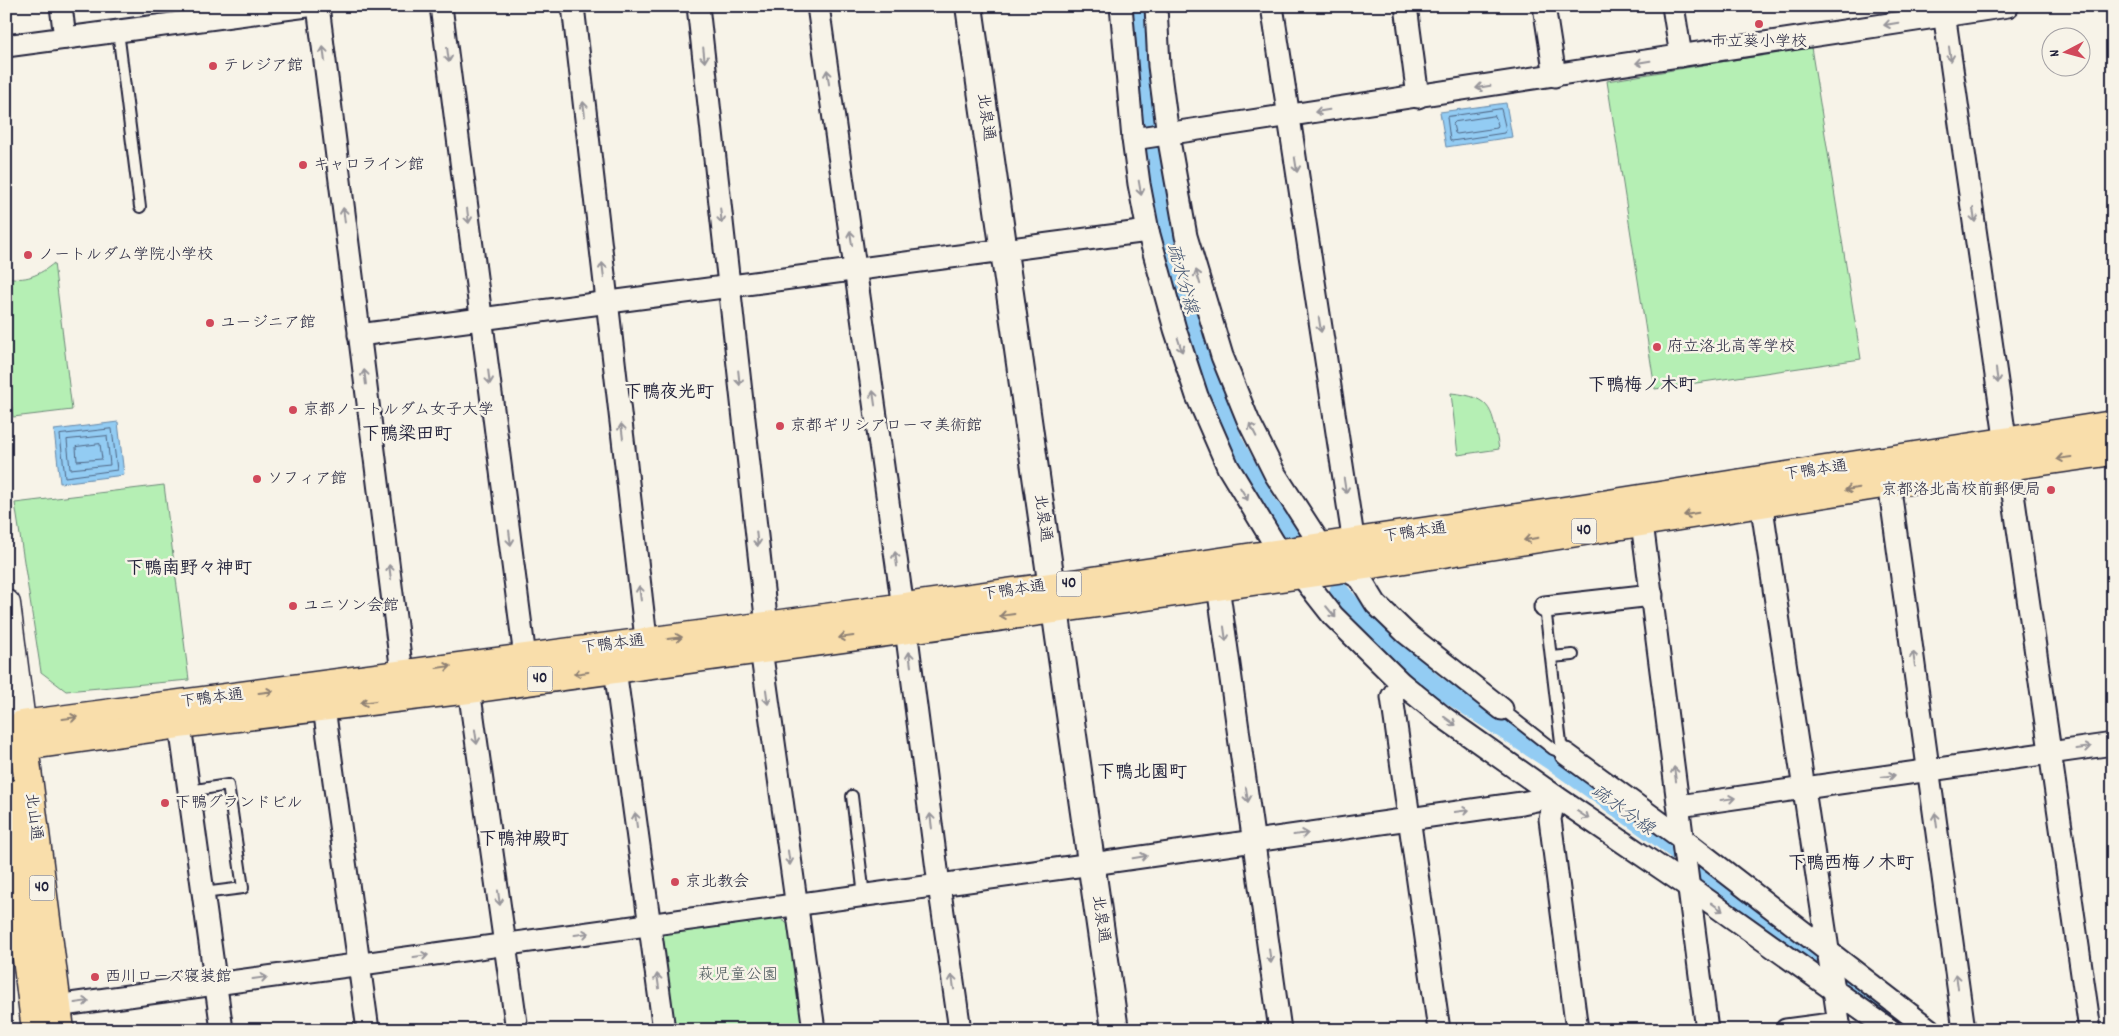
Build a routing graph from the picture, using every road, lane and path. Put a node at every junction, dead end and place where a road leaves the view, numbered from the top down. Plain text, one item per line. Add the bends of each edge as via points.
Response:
1 (62, 6) edge
2 (307, 6) edge
3 (318, 6) edge
4 (442, 6) edge
5 (573, 6) edge
6 (698, 6) edge
7 (818, 6) edge
8 (969, 6) edge
9 (1121, 6) edge
10 (1156, 6) edge
11 (1272, 6) edge
12 (1406, 6) edge
13 (1544, 6) edge
14 (1673, 6) edge
15 (2008, 6) edge
16 (1944, 11) edge
17 (192, 14) edge
18 (118, 32) junction
19 (65, 38) junction
20 (6, 46) edge
21 (1680, 56) junction
22 (1555, 76) junction
23 (1418, 97) junction
24 (1289, 116) junction
25 (1168, 135) junction
26 (1133, 139) junction
27 (140, 207) dead end
28 (1148, 231) junction
29 (1004, 251) junction
30 (856, 270) junction
31 (729, 287) junction
32 (607, 303) junction
33 (482, 320) junction
34 (360, 335) junction
35 (2113, 425) edge
36 (2113, 451) edge
37 (2008, 454) junction
38 (1887, 472) junction
39 (1760, 491) junction
40 (1640, 511) junction
41 (1322, 547) junction
42 (1280, 553) junction
43 (1353, 563) junction
44 (1300, 574) junction
45 (1218, 586) junction
46 (1652, 596) junction
47 (1054, 598) junction
48 (6, 604) edge
49 (1545, 607) joint
50 (905, 618) junction
51 (764, 637) junction
52 (648, 653) junction
53 (1573, 655) dead end
54 (1552, 657) junction
55 (526, 668) junction
56 (615, 669) junction
57 (1400, 683) junction
58 (404, 685) junction
59 (469, 689) junction
60 (322, 696) junction
61 (1502, 709) joint
62 (178, 714) junction
63 (15, 737) edge
64 (2113, 744) edge
65 (2051, 752) junction
66 (1566, 754) junction
67 (1929, 770) junction
68 (1805, 788) junction
69 (189, 791) junction
70 (6, 792) edge
71 (852, 796) dead end
72 (1555, 796) junction
73 (1679, 806) junction
74 (1409, 818) junction
75 (1254, 840) junction
76 (1684, 840) junction
77 (1092, 864) junction
78 (939, 885) junction
79 (1689, 887) junction
80 (203, 893) junction
81 (864, 896) junction
82 (796, 905) junction
83 (650, 925) junction
84 (505, 944) junction
85 (1828, 950) junction
86 (359, 964) junction
87 (216, 984) junction
88 (1834, 991) junction
89 (47, 1018) edge
90 (1839, 1026) edge
91 (222, 1030) edge
92 (368, 1030) edge
93 (517, 1030) edge
94 (664, 1030) edge
95 (814, 1030) edge
96 (960, 1030) edge
97 (1115, 1030) edge
98 (1280, 1030) edge
99 (1439, 1030) edge
100 (1577, 1030) edge
101 (1707, 1030) edge
102 (1786, 1030) edge
103 (1890, 1030) edge
104 (1930, 1030) edge
105 (1964, 1030) edge
106 (2090, 1030) edge

1 - 19 street
2 - 17 street
34 -> 3 street
4 -> 33 street
32 -> 5 street
6 -> 31 street
30 -> 7 street
8 - 29 street, 北泉通
9 - 26 street
10 - 25 street via 1159,66
11 - 24 street
12 - 23 street
13 - 22 street
14 - 21 street
15 - 16 street
16 -> 21 street
16 -> 37 street
17 - 18 street
18 - 19 street
18 - 27 lane
19 - 20 street
21 -> 22 street
22 -> 23 street
23 -> 24 street
24 - 25 street
24 -> 43 street
25 - 26 street
41 -> 25 street via 1275,474 1248,420 1222,356 1186,236
26 -> 28 street
28 - 29 street
28 -> 42 street via 1196,396 1228,467
29 - 30 street
29 - 47 street, 北泉通
30 - 31 street
50 -> 30 street
31 - 32 street
31 -> 51 street
32 - 33 street
52 -> 32 street
33 - 34 street
33 -> 55 street
58 -> 34 street
35 - 37 main road, 下鴨本通 / 40
36 -> 37 main road, 下鴨本通 / 40
37 - 38 main road, 下鴨本通 / 40
37 - 65 street
38 - 39 main road, 下鴨本通 / 40
67 -> 38 street
39 - 40 main road, 下鴨本通 / 40
39 - 68 street
40 - 43 main road, 下鴨本通 / 40
40 - 46 street
41 - 42 main road, 下鴨本通 / 40
41 - 43 main road, 下鴨本通 / 40
42 - 44 street
42 - 47 main road, 下鴨本通 / 40
43 - 44 main road, 下鴨本通 / 40
43 - 61 street via 1376,604 1406,633
44 - 45 main road, 下鴨本通 / 40
44 -> 57 street via 1333,616
45 - 47 main road, 下鴨本通 / 40
45 -> 75 street
46 - 49 street
73 -> 46 street
47 - 50 main road, 下鴨本通 / 40
47 - 77 street, 北泉通
48 - 63 main road, 北山通
49 - 54 lane
50 - 51 main road, 下鴨本通 / 40
78 -> 50 street
51 - 52 main road, 下鴨本通 / 40
51 -> 82 street
52 - 55 main road, 下鴨本通 / 40
52 - 56 main road, 下鴨本通 / 40
53 - 54 lane
54 - 66 lane via 1561,743
56 -> 55 main road, 下鴨本通 / 40
58 -> 55 main road, 下鴨本通 / 40
55 - 59 main road, 下鴨本通 / 40
83 -> 56 street
57 -> 72 street
57 - 74 street via 1392,697
58 - 59 main road, 下鴨本通 / 40
58 - 60 main road, 下鴨本通 / 40
59 -> 84 street
60 - 62 main road, 下鴨本通 / 40
60 - 86 street
61 - 66 lane via 1553,749
62 - 63 main road, 下鴨本通 / 40
62 - 69 street
63 - 89 main road, 北山通 / 40
65 -> 64 street
65 - 67 street
65 - 106 street
66 - 76 street
68 -> 67 street
105 -> 67 street
73 -> 68 street
68 - 85 street
69 - 80 street
69 - 80 lane via 228,785 243,888
70 - 89 main road, 北山通 / 40
71 - 81 lane
74 -> 72 street
72 -> 79 street
72 - 100 street via 1550,819
73 - 76 street
75 -> 74 street
74 - 99 street
77 -> 75 street
75 -> 98 street
76 - 79 street
76 - 85 street
77 - 78 street
77 - 97 street, 北泉通
78 - 81 street
96 -> 78 street
79 -> 88 street
79 - 101 street
80 - 87 street
81 - 82 street
82 - 83 street
82 - 95 street
84 -> 83 street
94 -> 83 street
86 -> 84 street
84 - 93 street
85 - 88 street
85 - 104 street
87 -> 86 street
86 - 92 street
89 -> 87 street
87 - 91 street
88 - 90 street
88 - 103 street
90 - 102 street

